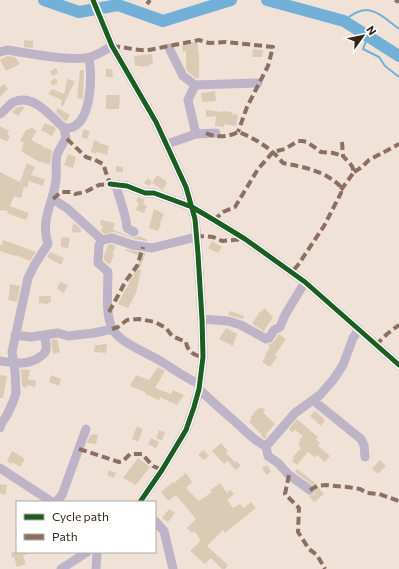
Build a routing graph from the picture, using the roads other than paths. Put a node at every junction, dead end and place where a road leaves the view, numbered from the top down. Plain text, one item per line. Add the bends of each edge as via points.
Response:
1 (93, 0) edge
2 (112, 46) junction
3 (169, 48) dead end
4 (0, 52) edge
5 (88, 58) junction
6 (258, 83) dead end
7 (195, 86) junction
8 (0, 114) edge
9 (64, 128) junction
10 (216, 133) dead end
11 (196, 134) junction
12 (167, 144) junction
13 (53, 199) junction
14 (192, 207) junction
15 (134, 232) dead end
16 (196, 237) junction
17 (102, 240) junction
18 (305, 282) junction
19 (202, 319) junction
20 (112, 329) junction
21 (359, 329) junction
22 (15, 334) junction
23 (44, 336) junction
24 (0, 361) edge
25 (14, 363) junction
26 (399, 365) edge
27 (199, 386) junction
28 (314, 401) junction
29 (0, 428) edge
30 (86, 429) dead end
31 (266, 446) junction
32 (365, 457) dead end
33 (0, 468) edge
34 (310, 490) dead end
35 (50, 501) edge
36 (57, 501) edge
37 (141, 501) edge
38 (156, 522) edge
39 (85, 553) edge
40 (97, 553) edge
41 (61, 569) edge
42 (96, 569) edge
43 (173, 569) edge

1 - 2 street
2 - 5 street
2 - 12 street via 147,104
3 - 7 street via 183,76
4 - 5 street via 7,50 71,59
5 - 9 street via 91,70 85,112 73,128
6 - 7 street
7 - 11 street via 188,100
8 - 9 street via 14,102 26,100 36,103
9 - 13 street via 66,138 57,156
10 - 11 street
11 - 12 street
12 - 14 street
13 - 17 street
13 - 22 street via 46,214 45,232 48,244 28,278
14 - 15 street via 154,192 145,193 113,184 126,217 126,228
14 - 16 street
14 - 18 street via 245,239
16 - 17 street via 152,248 112,238
16 - 19 street
17 - 20 street via 99,245 98,263 108,272 109,321
18 - 19 street via 280,327 274,330 269,338 266,339 228,321
18 - 21 street
19 - 27 street via 203,359
20 - 23 street via 78,335 58,333
20 - 27 street via 119,337
21 - 26 street
21 - 28 street via 343,365
22 - 23 street
22 - 25 street via 12,352
23 - 25 street via 47,348 45,353 30,362
24 - 25 street
25 - 29 street via 14,402
27 - 31 street via 225,414
27 - 37 street via 186,430
28 - 31 street via 295,413
28 - 32 street via 361,438
30 - 36 street via 62,494
31 - 34 street via 268,456
33 - 35 street
38 - 43 street via 164,531
39 - 41 street
40 - 42 street

